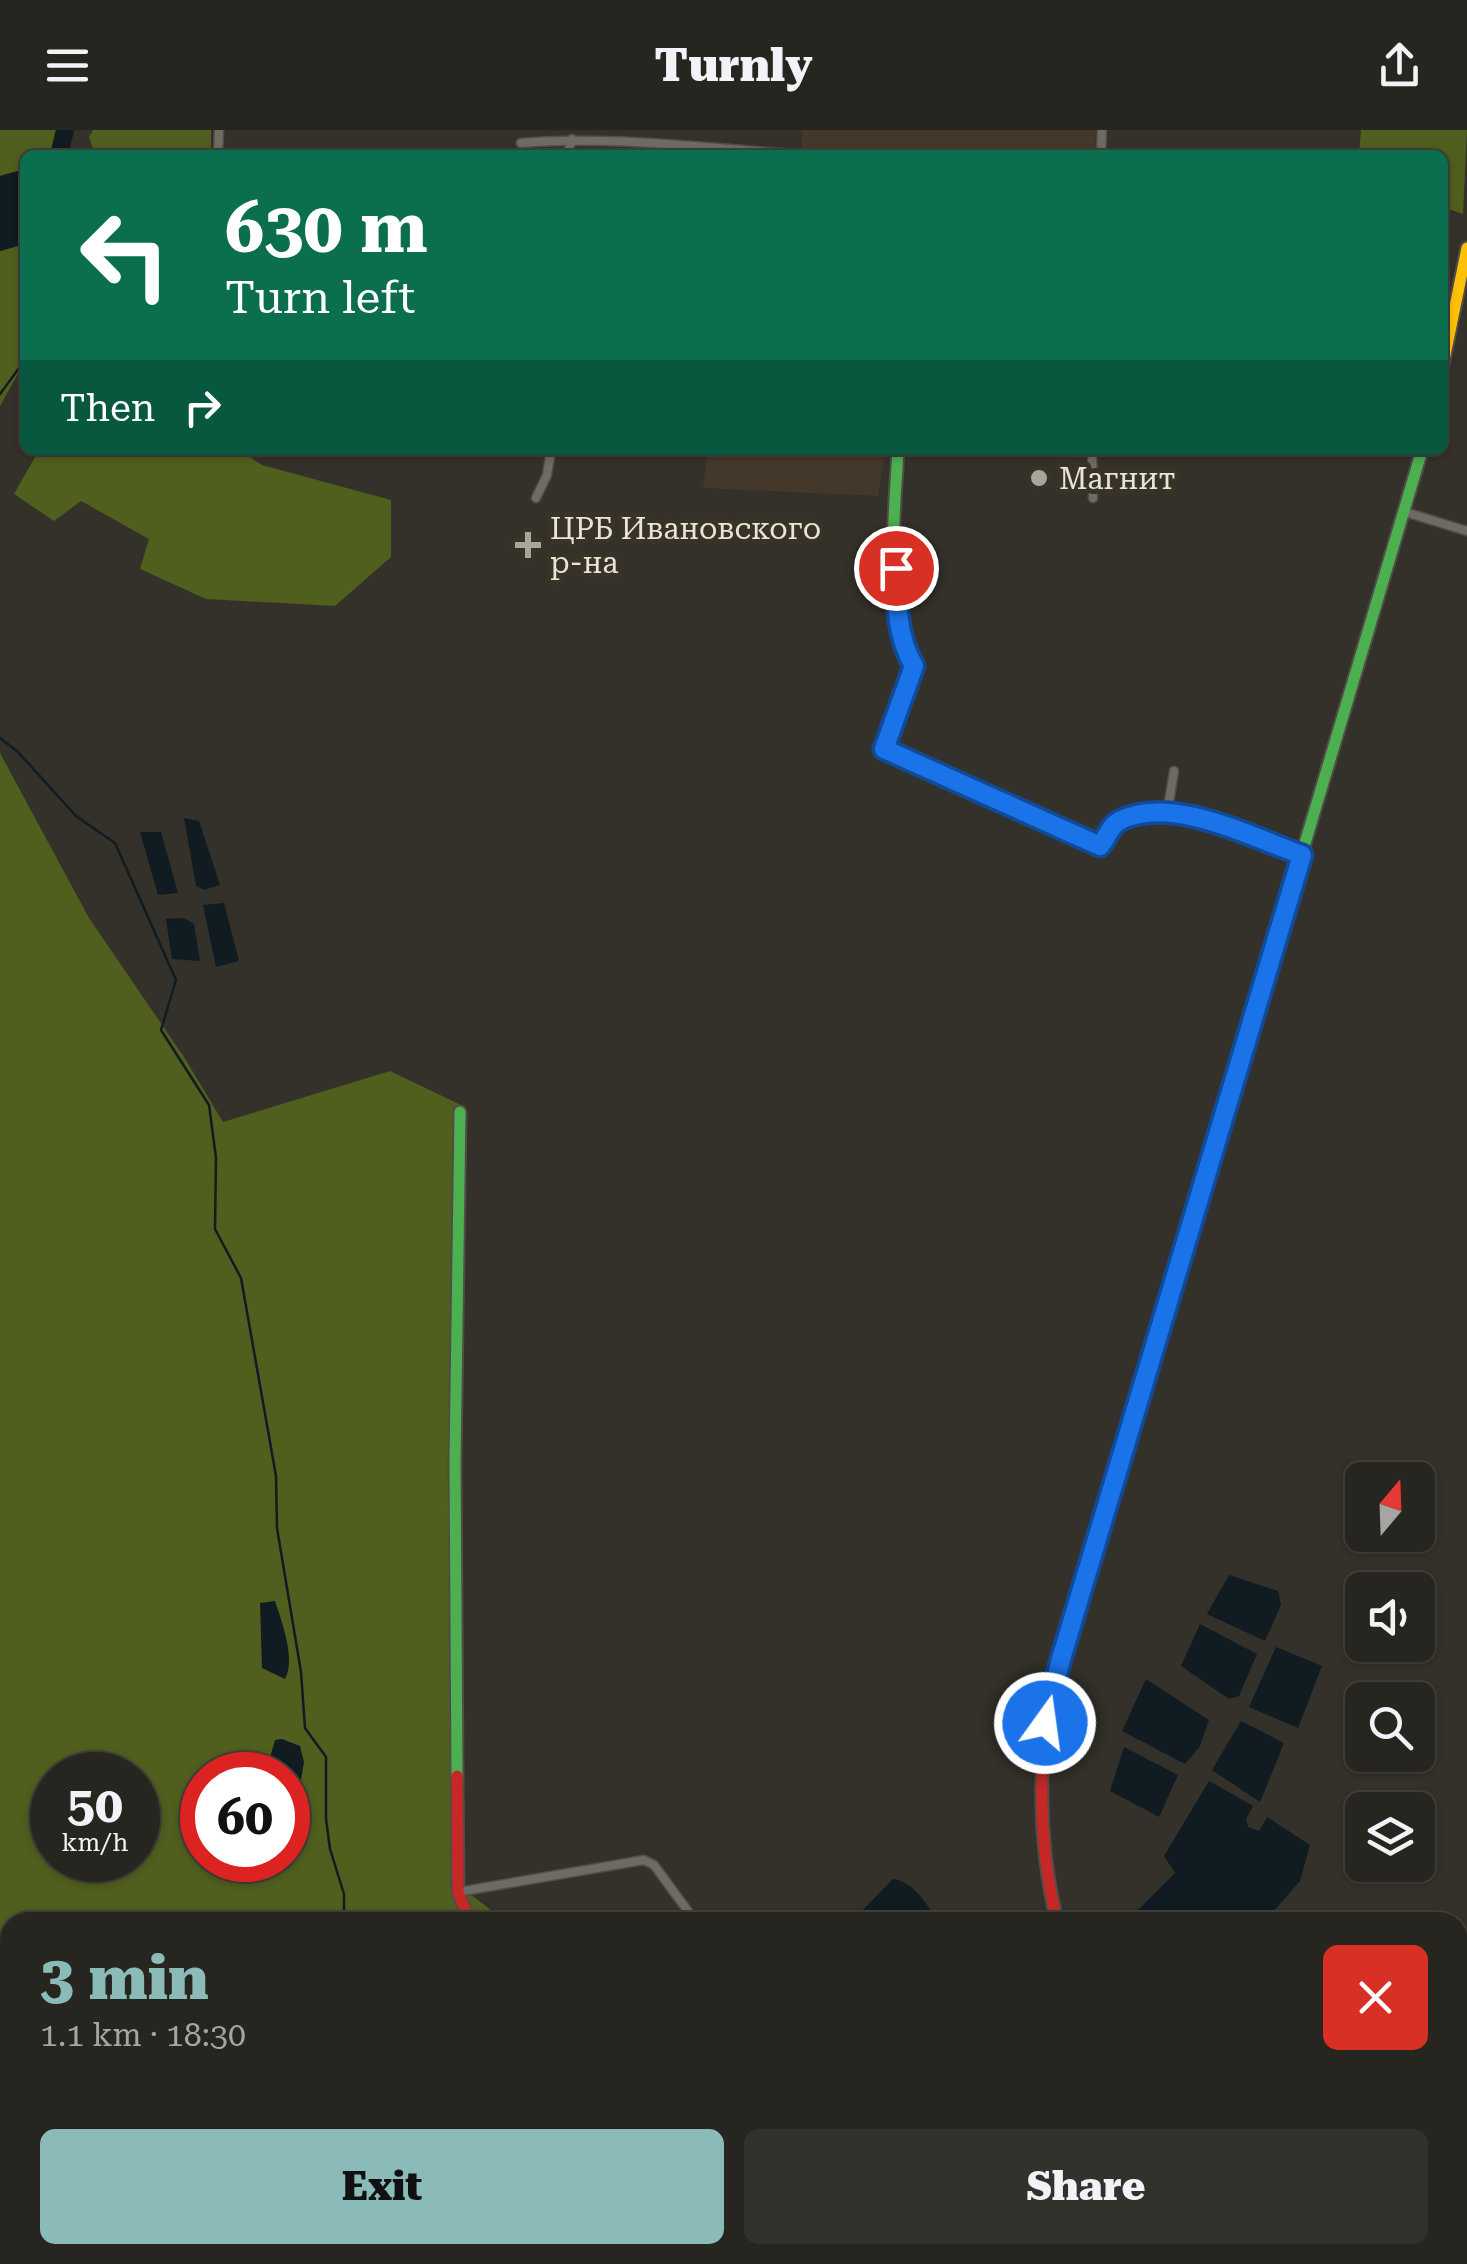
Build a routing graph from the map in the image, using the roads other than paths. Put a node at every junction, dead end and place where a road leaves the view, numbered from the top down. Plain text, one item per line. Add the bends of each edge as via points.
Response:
1 (572, 139) junction
2 (521, 142) dead end
3 (569, 150) edge
4 (722, 150) edge
5 (1467, 248) edge
6 (1448, 341) edge
7 (550, 455) edge
8 (898, 455) edge
9 (1092, 455) edge
10 (1421, 455) edge
11 (536, 498) dead end
12 (1092, 498) dead end
13 (1405, 512) junction
14 (1467, 531) edge
15 (1174, 771) dead end
16 (1178, 811) junction
17 (1302, 855) junction
18 (460, 1112) dead end
19 (458, 1892) junction
20 (466, 1912) edge
21 (689, 1912) edge
22 (1055, 1912) edge

1 - 2 street
1 - 3 street
1 - 4 street
5 - 6 main road
7 - 11 street
8 - 16 main road via 896,598 914,666 884,749 1100,846 1114,823
9 - 12 street
10 - 13 main road
13 - 14 street
13 - 17 main road
15 - 16 street via 1169,802
16 - 17 street
17 - 22 main road via 1050,1700 1039,1811
18 - 19 main road
19 - 20 main road
19 - 21 street via 644,1860

